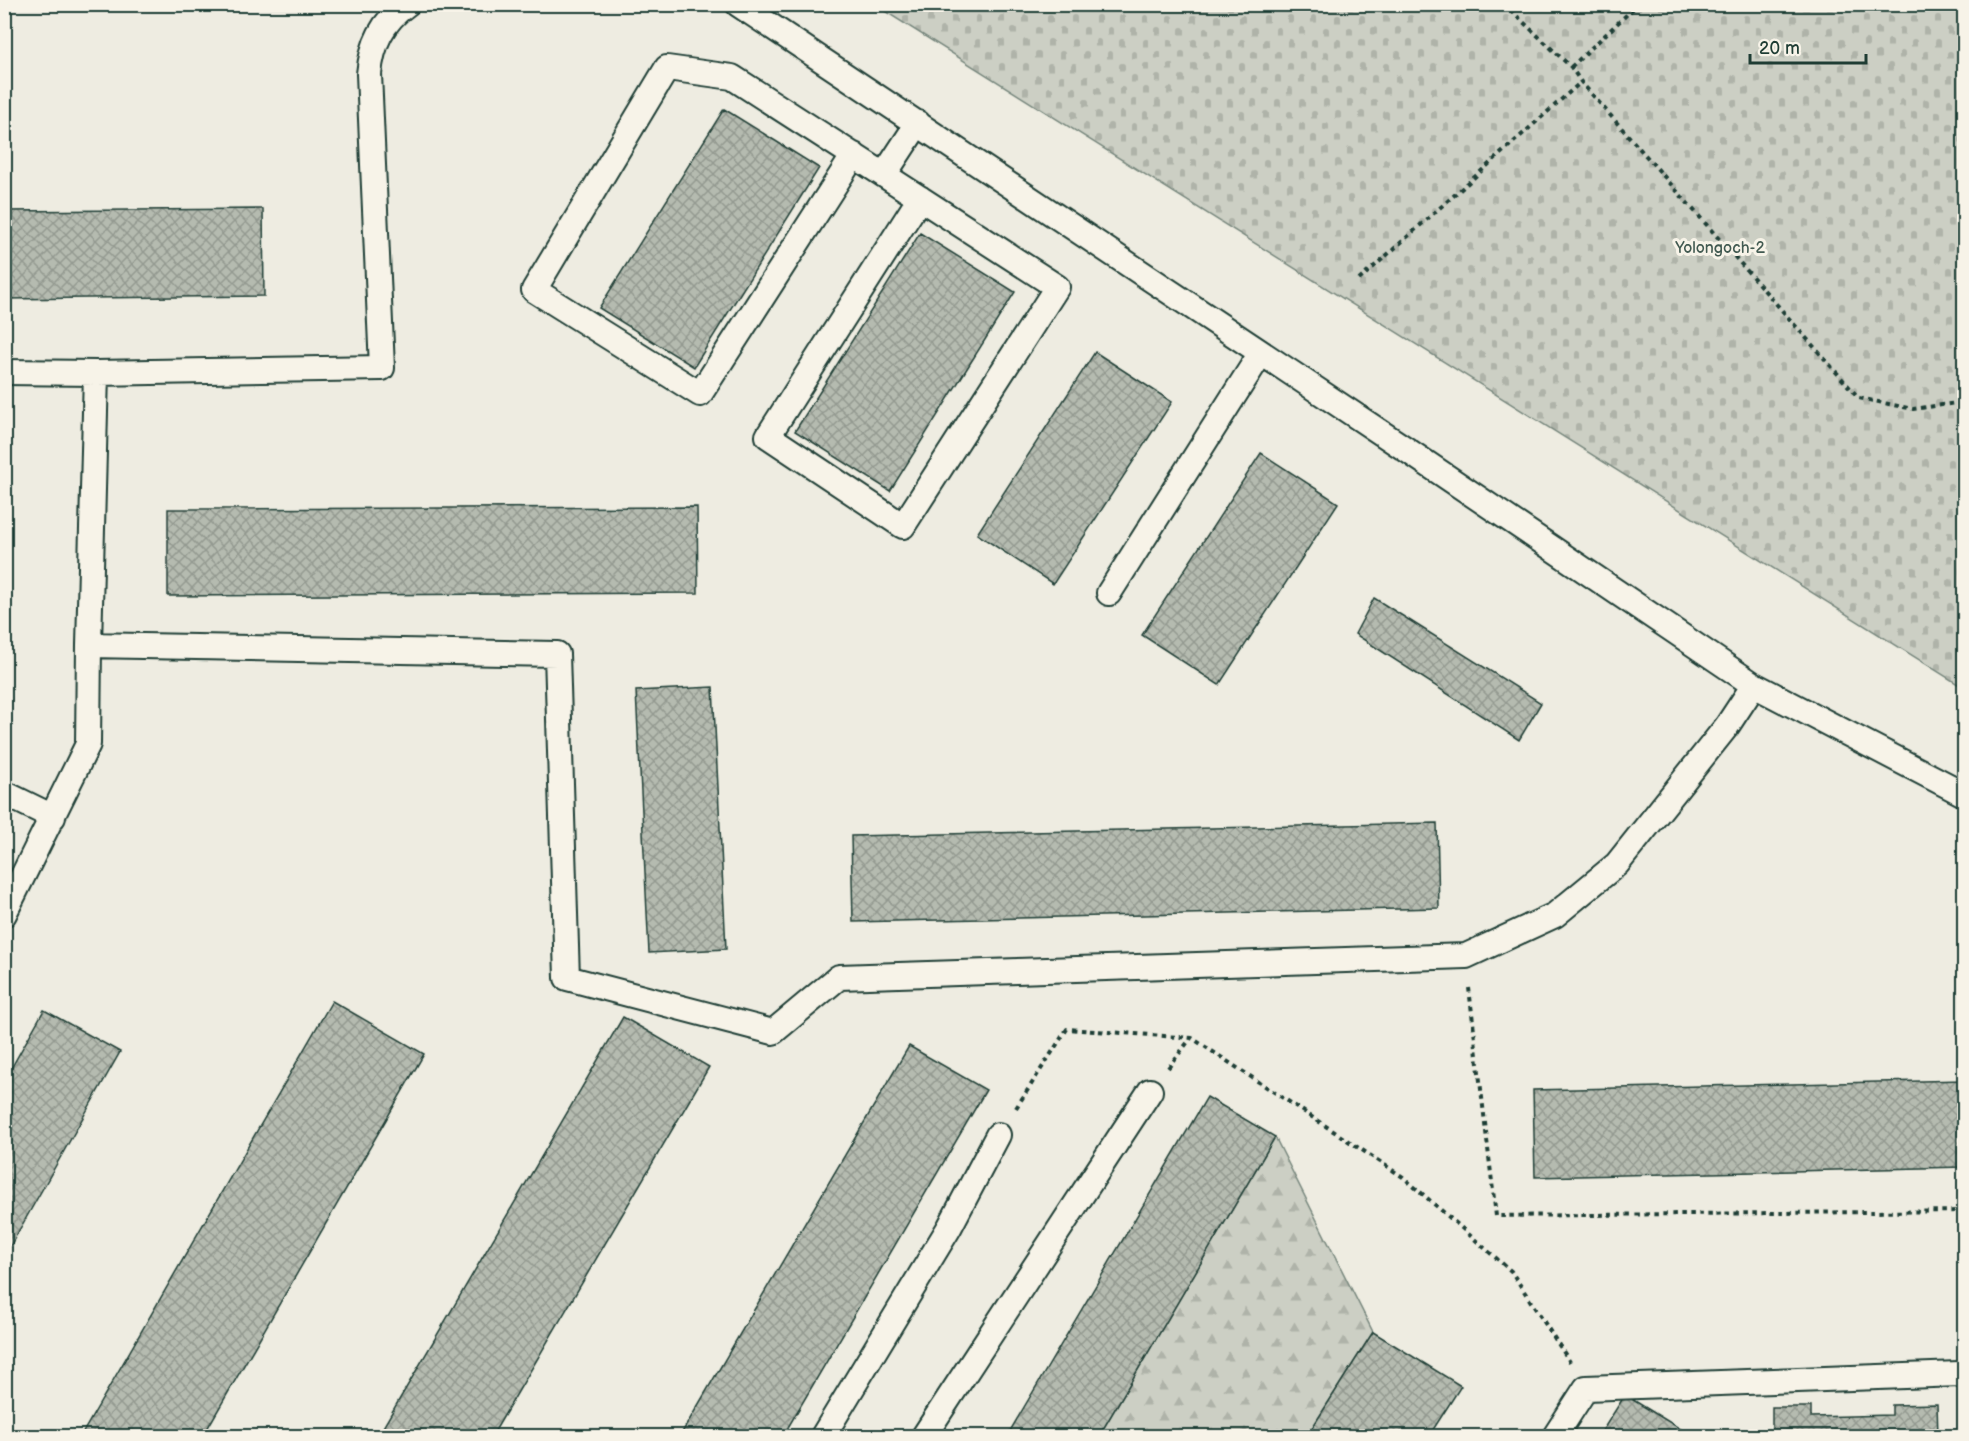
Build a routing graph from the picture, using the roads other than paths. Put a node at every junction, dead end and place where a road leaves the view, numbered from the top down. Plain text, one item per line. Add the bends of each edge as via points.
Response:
1 (407, 4) edge
2 (738, 4) edge
3 (918, 123) junction
4 (854, 155) junction
5 (884, 175) junction
6 (920, 198) junction
7 (1261, 353) junction
8 (4, 372) edge
9 (96, 373) junction
10 (1109, 593) dead end
11 (88, 645) junction
12 (1755, 685) junction
13 (4, 793) edge
14 (1965, 794) edge
15 (53, 817) junction
16 (4, 914) edge
17 (1150, 1091) dead end
18 (998, 1135) road end
19 (1965, 1377) edge
20 (823, 1437) edge
21 (924, 1437) edge
22 (1555, 1437) edge

1 - 9 lane via 381,29 369,74 382,368
2 - 3 lane
3 - 5 lane
3 - 7 lane
4 - 4 lane via 732,78 667,68 534,290 700,394
4 - 5 lane
5 - 6 lane
6 - 6 lane via 1057,287 903,526 768,436
7 - 10 lane
7 - 12 lane
8 - 9 lane
9 - 11 lane
11 - 12 lane via 557,654 567,978 773,1032 839,977 1466,956 1556,915 1617,864
11 - 15 lane via 88,744
12 - 14 lane
13 - 15 lane
15 - 16 lane
17 - 21 lane
18 - 20 lane via 949,1228
19 - 22 lane via 1959,1374 1586,1388

